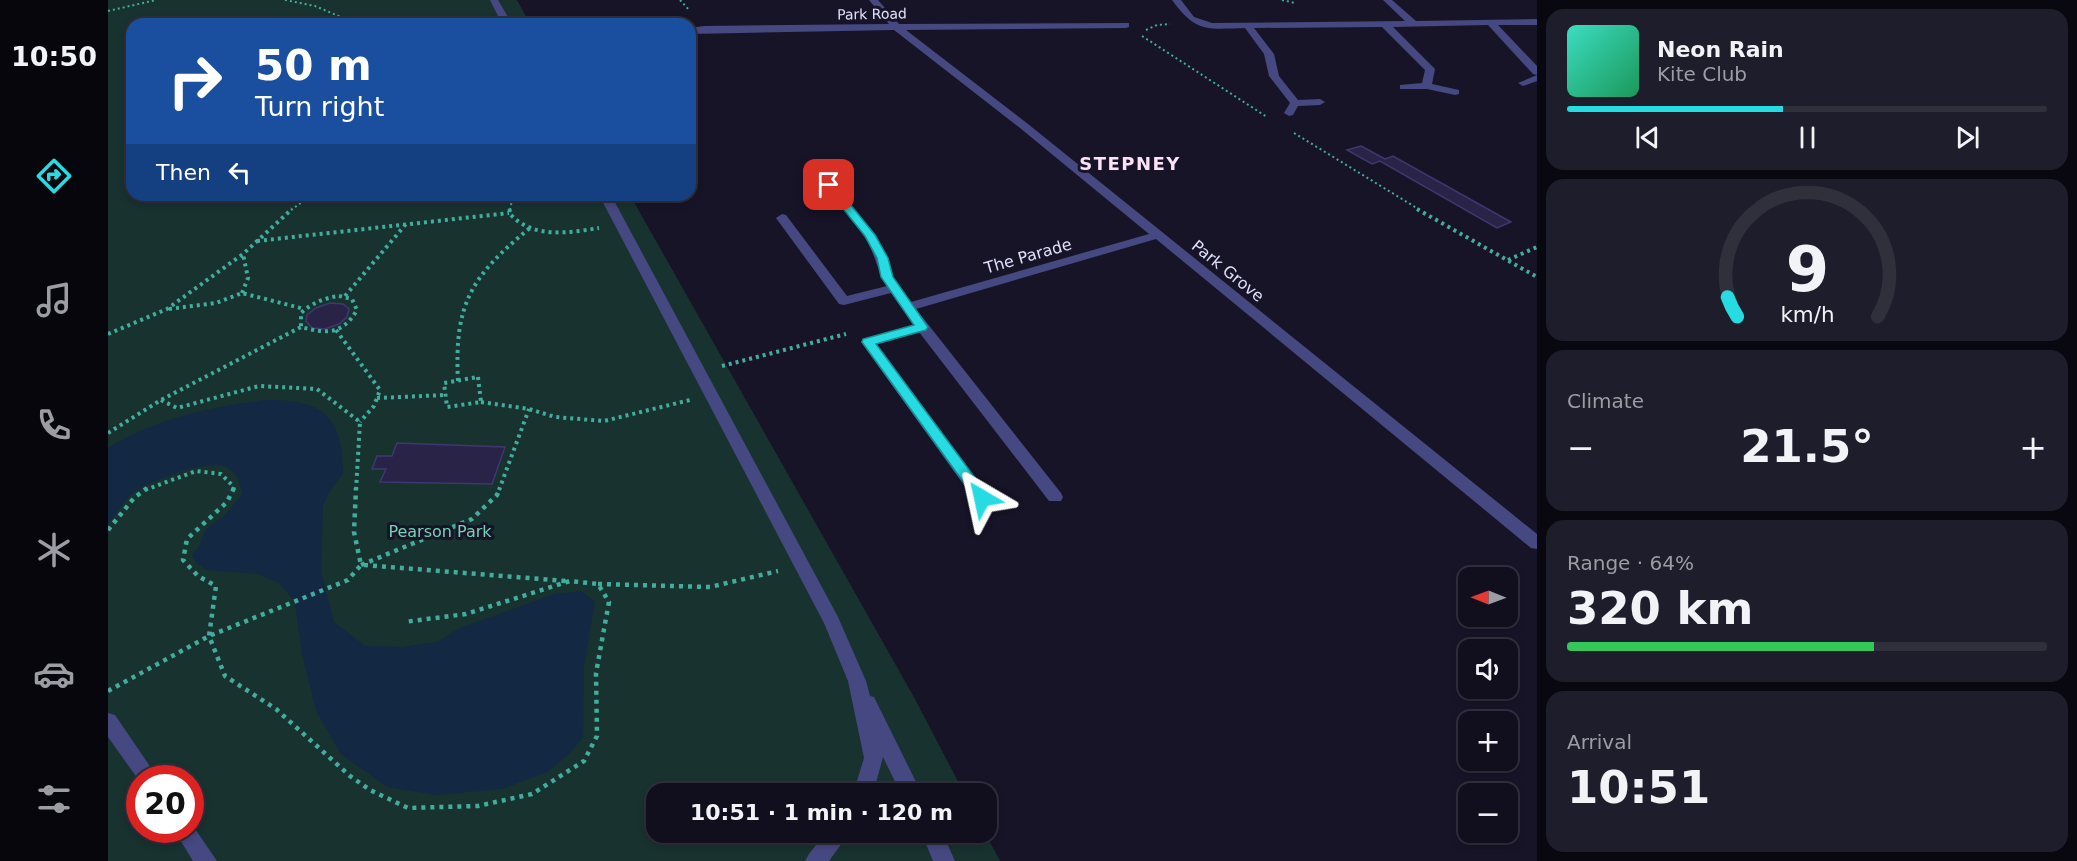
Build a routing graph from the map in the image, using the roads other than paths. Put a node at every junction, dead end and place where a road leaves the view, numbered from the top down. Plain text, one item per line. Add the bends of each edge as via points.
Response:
1 (494, 0) edge
2 (873, 0) edge
3 (1176, 0) edge
4 (1387, 0) edge
5 (504, 18) edge
6 (1489, 21) junction
7 (1412, 22) junction
8 (1537, 22) edge
9 (1384, 23) junction
10 (1126, 25) dead end
11 (1247, 25) junction
12 (896, 27) junction
13 (696, 31) edge
14 (1537, 72) edge
15 (1537, 78) edge
16 (1523, 83) dead end
17 (1427, 86) junction
18 (1404, 87) dead end
19 (1455, 92) dead end
20 (1320, 102) dead end
21 (829, 185) dead end
22 (608, 201) edge
23 (782, 218) dead end
24 (1157, 235) junction
25 (891, 283) junction
26 (907, 307) junction
27 (921, 327) junction
28 (1055, 497) dead end
29 (982, 498) dead end
30 (1537, 543) edge
31 (857, 681) junction
32 (108, 721) edge
33 (139, 765) edge
34 (866, 783) edge
35 (907, 783) edge
36 (193, 843) edge
37 (831, 843) edge
38 (936, 843) edge
39 (206, 861) edge
40 (816, 861) edge
41 (944, 861) edge

1 - 5 street
2 - 12 street, Park Grove
3 - 11 street via 1195,22 1211,26
4 - 7 street
6 - 7 street
6 - 8 street
6 - 14 street
7 - 9 street
9 - 11 street
9 - 17 street via 1430,69
10 - 12 street, Park Road
11 - 20 street via 1269,54 1274,76 1292,108
12 - 13 street, Park Road
12 - 24 street, Park Grove
15 - 16 street
17 - 18 street
17 - 19 street
21 - 25 street via 870,235
22 - 31 street via 832,622
23 - 25 street via 844,301
24 - 26 street, The Parade
24 - 30 street, Park Grove
25 - 26 street
26 - 27 street
27 - 28 street
27 - 29 street via 868,342
31 - 34 street via 874,758
31 - 35 street
32 - 33 street
36 - 39 street
37 - 40 street
38 - 41 street

